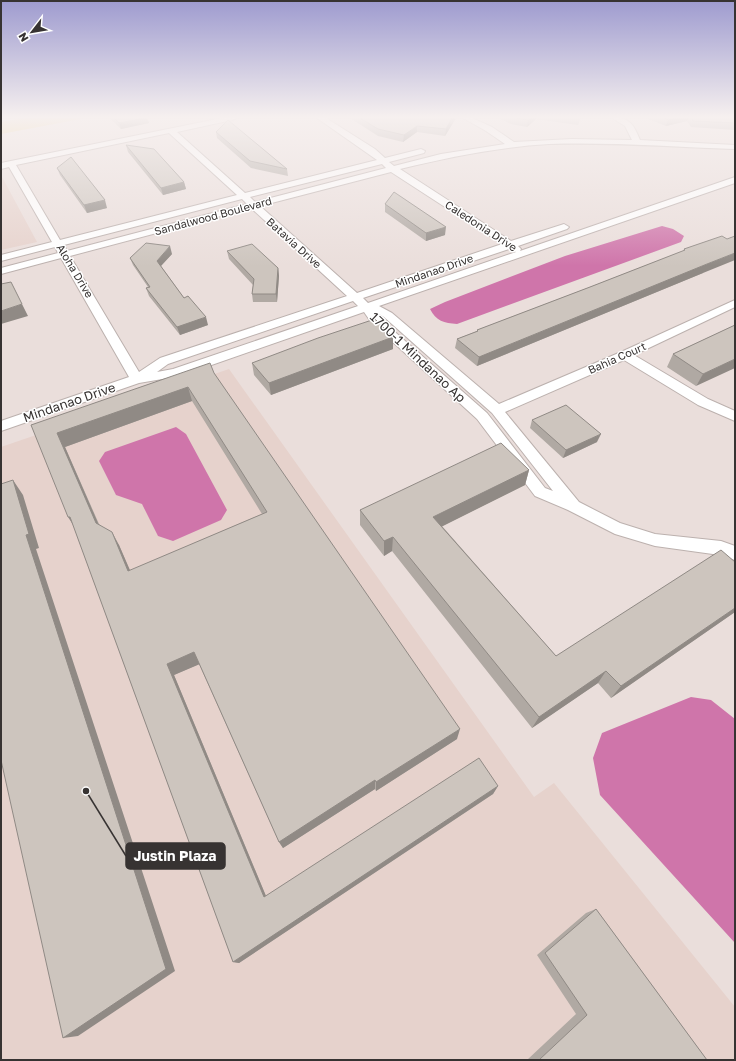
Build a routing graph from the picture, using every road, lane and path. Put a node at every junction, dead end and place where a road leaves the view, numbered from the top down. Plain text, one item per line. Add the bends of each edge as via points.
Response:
1 (8, 168) edge
2 (211, 168) edge
3 (353, 168) edge
4 (399, 168) edge
5 (393, 169) junction
6 (735, 169) edge
7 (714, 177) junction
8 (732, 183) edge
9 (242, 196) junction
10 (252, 206) junction
11 (608, 212) dead end
12 (578, 222) dead end
13 (58, 243) junction
14 (510, 245) junction
15 (522, 253) junction
16 (65, 254) junction
17 (1, 258) edge
18 (1, 271) edge
19 (355, 298) junction
20 (735, 303) edge
21 (366, 307) junction
22 (625, 355) junction
23 (137, 379) junction
24 (497, 410) junction
25 (735, 416) edge
26 (1, 426) edge
27 (574, 506) junction
28 (735, 553) edge

1 - 13 street, Aloha Drive
2 - 9 street, Batavia Drive
3 - 9 street, Sandalwood Boulevard
4 - 5 street, Sandalwood Boulevard
5 - 10 street, Sandalwood Boulevard
5 - 14 street, Caledonia Drive
6 - 7 street
7 - 8 street
7 - 11 street
8 - 15 street, Mindanao Drive
9 - 10 street, Batavia Drive
9 - 13 street, Sandalwood Boulevard
10 - 16 street, Sandalwood Boulevard
10 - 19 street, Batavia Drive
12 - 14 street, Mindanao Drive
13 - 16 street, Aloha Drive
13 - 17 street, Sandalwood Boulevard
14 - 15 street, Caledonia Drive
14 - 19 street, Mindanao Drive
15 - 21 street, Mindanao Drive
16 - 18 street, Sandalwood Boulevard
16 - 23 street, Aloha Drive
19 - 21 street, Batavia Drive
19 - 23 street, Mindanao Drive via 164,361
20 - 22 street, Bahia Court
21 - 23 street, Mindanao Drive via 175,373
21 - 24 street, 1700-1 Mindanao Ap via 388,315
21 - 27 street, 1700-1 Mindanao Ap via 375,320 482,416 540,492
22 - 24 street, Bahia Court
22 - 25 street via 703,402
23 - 26 street, Mindanao Drive
24 - 27 street, 1700-1 Mindanao Ap
27 - 28 street, 1700-1 Mindanao Ap via 615,528 654,540 721,548

